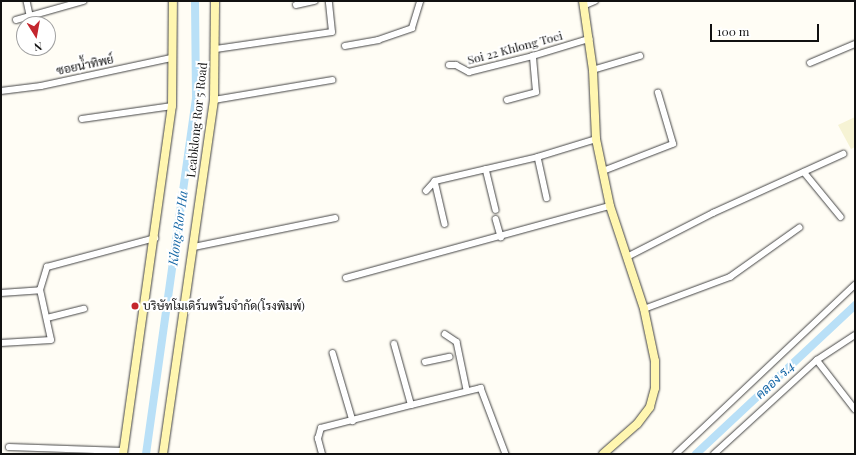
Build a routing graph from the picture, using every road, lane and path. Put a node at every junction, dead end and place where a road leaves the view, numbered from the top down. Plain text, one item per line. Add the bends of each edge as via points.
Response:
1 (27, 1) edge
2 (83, 1) edge
3 (174, 1) edge
4 (215, 1) edge
5 (316, 1) edge
6 (329, 1) edge
7 (420, 1) edge
8 (595, 1) edge
9 (71, 2) edge
10 (583, 3) edge
11 (296, 5) dead end
12 (30, 15) joint
13 (589, 38) junction
14 (855, 44) edge
15 (345, 46) dead end
16 (216, 49) junction
17 (533, 56) junction
18 (640, 56) dead end
19 (172, 58) junction
20 (810, 63) dead end
21 (449, 65) dead end
22 (593, 70) junction
23 (332, 80) dead end
24 (1, 91) edge
25 (658, 94) dead end
26 (214, 100) junction
27 (507, 100) dead end
28 (172, 106) junction
29 (82, 120) dead end
30 (596, 139) junction
31 (843, 154) dead end
32 (538, 157) junction
33 (486, 169) junction
34 (603, 171) junction
35 (804, 172) junction
36 (435, 181) junction
37 (426, 191) dead end
38 (548, 198) dead end
39 (610, 206) junction
40 (496, 210) dead end
41 (841, 216) dead end
42 (335, 218) dead end
43 (496, 219) dead end
44 (445, 224) dead end
45 (799, 228) dead end
46 (501, 237) junction
47 (155, 238) junction
48 (194, 247) junction
49 (627, 257) junction
50 (346, 278) dead end
51 (855, 285) edge
52 (40, 290) junction
53 (1, 293) edge
54 (84, 309) dead end
55 (644, 309) junction
56 (47, 318) junction
57 (445, 334) dead end
58 (855, 335) edge
59 (1, 343) edge
60 (394, 344) dead end
61 (333, 353) dead end
62 (449, 357) dead end
63 (817, 360) junction
64 (425, 362) dead end
65 (467, 390) junction
66 (411, 405) junction
67 (855, 409) edge
68 (353, 421) junction
69 (9, 447) dead end
70 (124, 453) edge
71 (163, 454) edge
72 (322, 454) edge
73 (506, 454) edge
74 (603, 454) edge
75 (676, 454) edge
76 (714, 454) edge

1 - 12 street
2 - 9 street
3 - 19 street
4 - 16 street, Leabklong Ror 5 Road
5 - 11 street
6 - 16 street via 332,32
7 - 15 street via 412,28 378,40
8 - 10 street
9 - 12 street
10 - 13 street
13 - 17 street, Soi 22 Khlong Toei
13 - 22 street
14 - 20 street
16 - 26 street, Leabklong Ror 5 Road
17 - 21 street, Soi 22 Khlong Toei via 469,72 456,65
17 - 27 street via 536,92
18 - 22 street
19 - 24 street, ซอยน้ำทิพย์ via 41,86
19 - 28 street
22 - 30 street
23 - 26 street
25 - 34 street via 672,144
26 - 48 street, Leabklong Ror 5 Road
28 - 29 street
28 - 47 street
30 - 32 street
30 - 34 street
31 - 35 street
32 - 33 street
32 - 38 street
33 - 36 street
33 - 40 street
34 - 39 street
35 - 41 street
35 - 49 street via 713,213
36 - 37 street
36 - 44 street
39 - 46 street
39 - 49 street
42 - 48 street
43 - 46 street
45 - 55 street via 730,277
46 - 50 street
47 - 52 street via 47,267
47 - 70 street
48 - 71 street, Leabklong Ror 5 Road
49 - 55 street
51 - 75 street
52 - 53 street
52 - 56 street
54 - 56 street
55 - 74 street via 655,361 655,388 650,407 637,424
56 - 59 street via 52,340
57 - 65 street via 457,342
58 - 63 street
60 - 66 street
61 - 68 street
62 - 64 street
63 - 67 street
63 - 76 street
65 - 66 street
65 - 73 street via 481,388 483,391
66 - 68 street
68 - 72 street via 321,428 318,439
69 - 70 street

